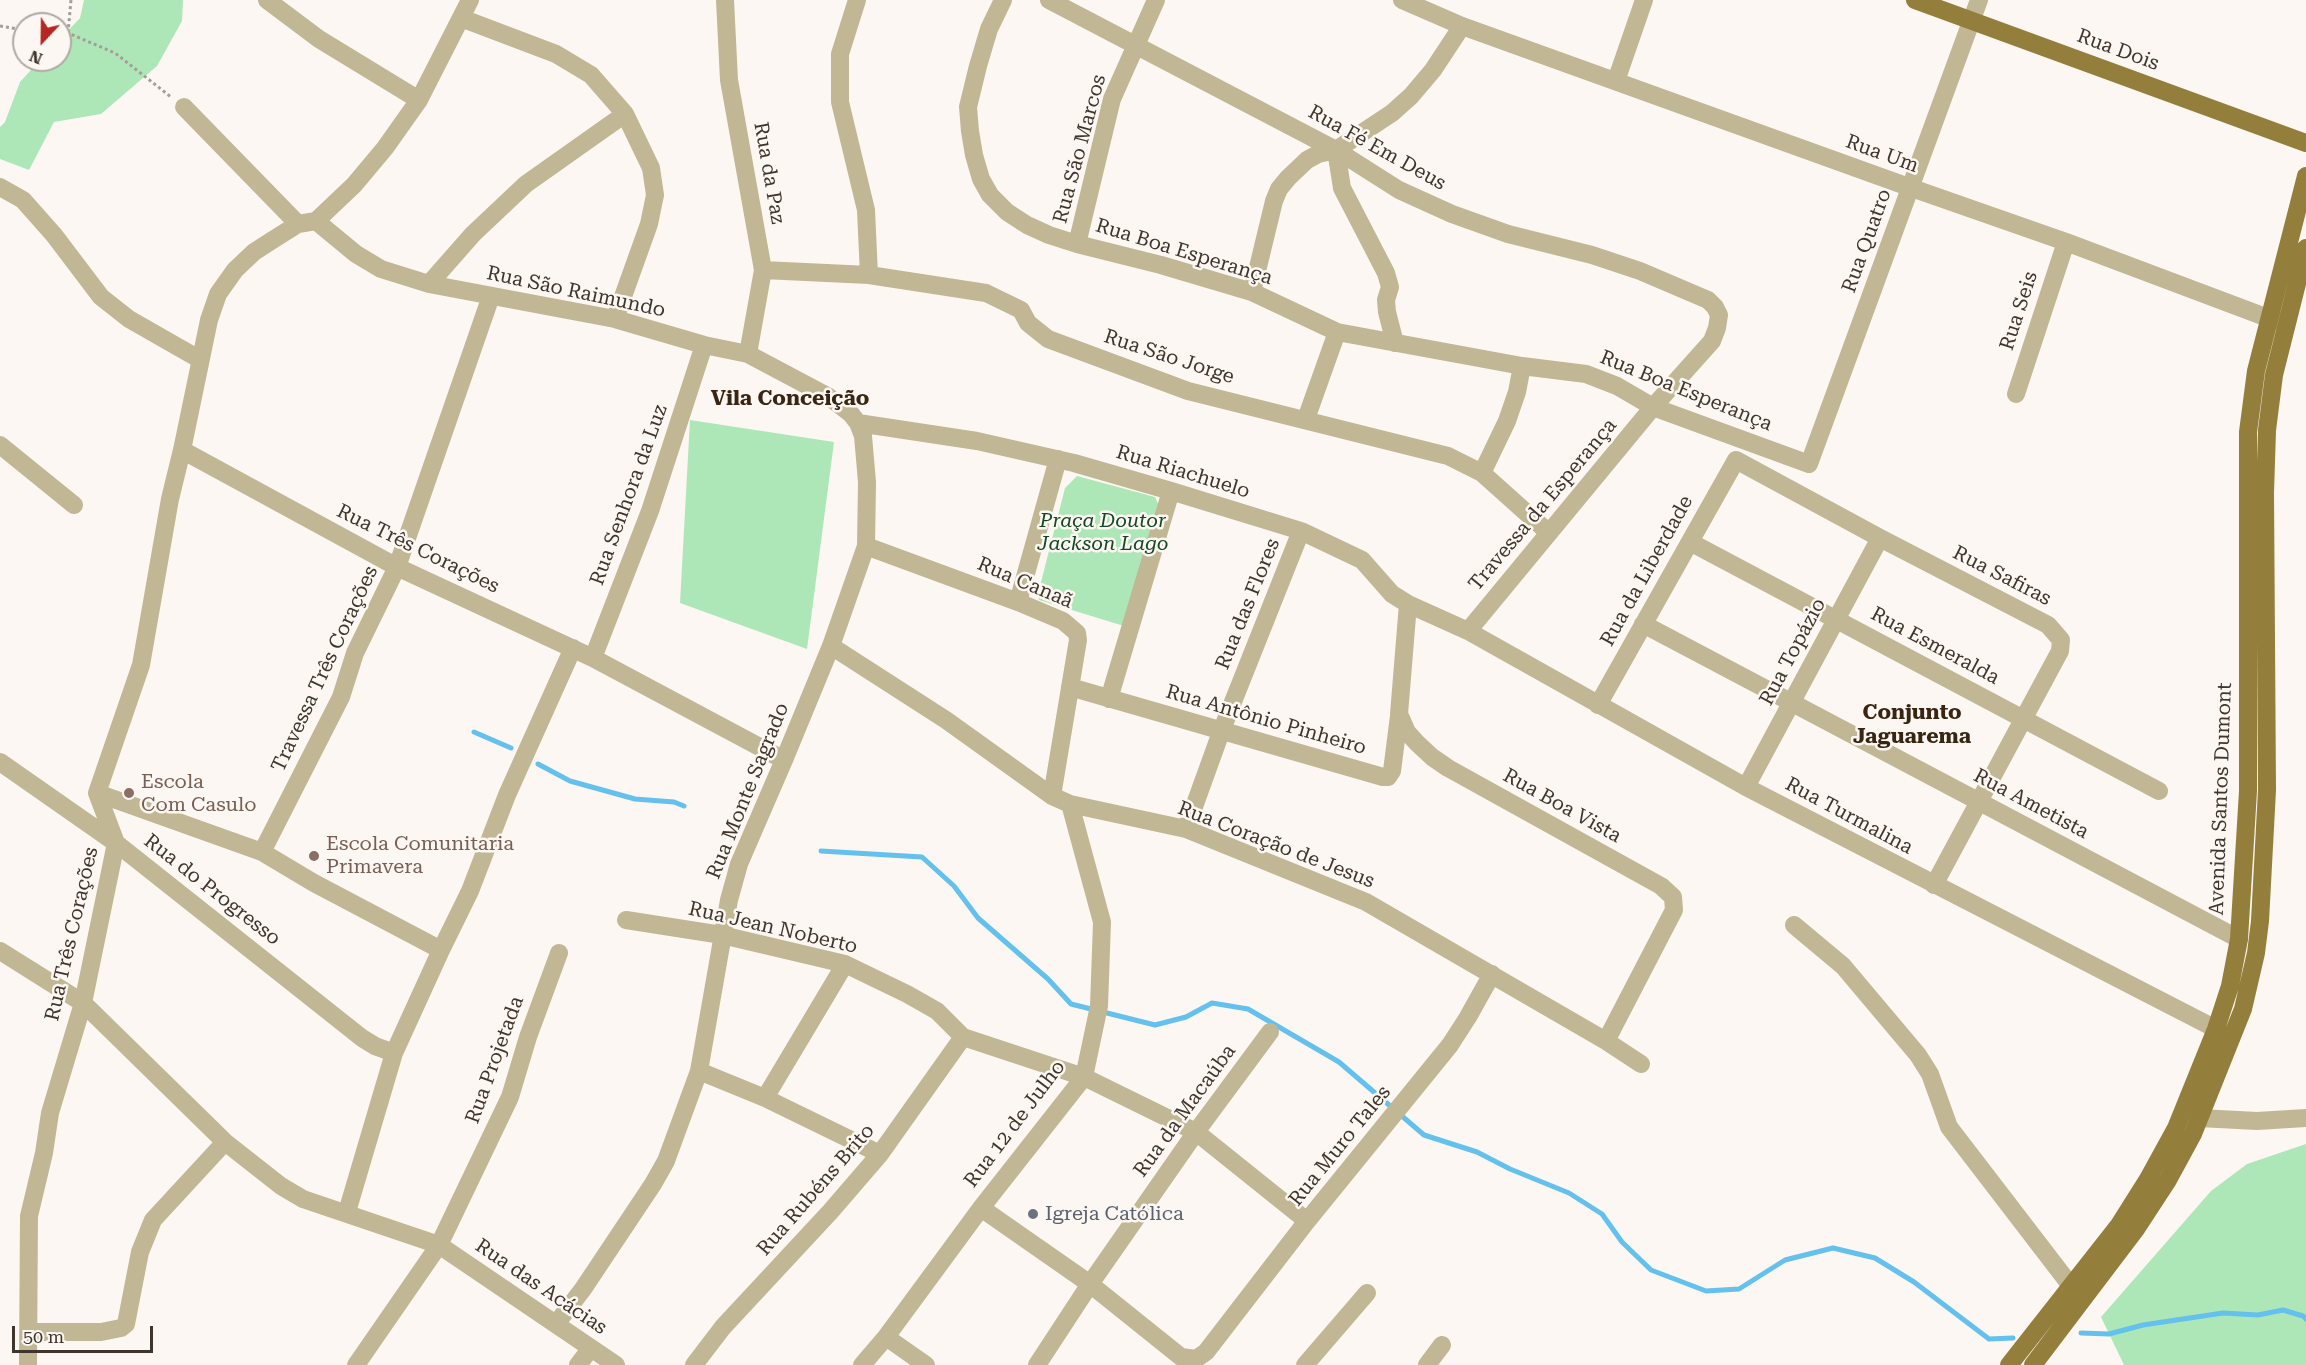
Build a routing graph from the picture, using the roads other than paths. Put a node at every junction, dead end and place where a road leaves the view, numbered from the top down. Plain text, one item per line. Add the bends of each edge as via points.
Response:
1 (267, 0) edge
2 (470, 0) edge
3 (725, 0) edge
4 (857, 0) edge
5 (1003, 0) edge
6 (1049, 0) edge
7 (1156, 0) edge
8 (1644, 0) edge
9 (1915, 0) edge
10 (1979, 0) edge
11 (1406, 1) edge
12 (461, 18) junction
13 (1972, 21) junction
14 (1462, 26) junction
15 (1136, 44) junction
16 (1616, 81) junction
17 (419, 100) junction
18 (184, 106) road end
19 (625, 114) junction
20 (2306, 143) edge
21 (1336, 150) junction
22 (2306, 176) edge
23 (0, 187) edge
24 (1910, 188) junction
25 (307, 223) junction
26 (2066, 242) junction
27 (1077, 244) junction
28 (2306, 248) edge
29 (763, 270) junction
30 (868, 275) junction
31 (429, 284) junction
32 (1252, 292) junction
33 (491, 296) junction
34 (2268, 318) junction
35 (615, 319) junction
36 (2286, 322) junction
37 (1337, 332) junction
38 (1395, 343) junction
39 (704, 345) junction
40 (748, 354) junction
41 (199, 359) junction
42 (1522, 366) junction
43 (2016, 393) dead end
44 (1653, 407) junction
45 (1306, 419) junction
46 (858, 423) junction
47 (0, 445) edge
48 (182, 450) junction
49 (1058, 459) junction
50 (1736, 460) joint
51 (1809, 464) joint
52 (1482, 473) junction
53 (1172, 490) junction
54 (74, 505) dead end
55 (1301, 531) junction
56 (1549, 533) junction
57 (1880, 538) junction
58 (1690, 542) junction
59 (866, 546) junction
60 (397, 567) junction
61 (1018, 602) junction
62 (1408, 604) junction
63 (1837, 619) junction
64 (1643, 624) junction
65 (1468, 631) junction
66 (831, 646) junction
67 (573, 648) junction
68 (593, 658) junction
69 (1070, 687) junction
70 (1109, 699) junction
71 (1791, 703) junction
72 (1598, 705) junction
73 (1399, 714) junction
74 (2024, 719) junction
75 (1221, 732) junction
76 (784, 760) junction
77 (0, 762) edge
78 (1746, 787) junction
79 (2159, 791) dead end
80 (97, 793) junction
81 (1052, 796) junction
82 (1979, 802) junction
83 (1070, 804) junction
84 (1186, 829) junction
85 (116, 843) junction
86 (262, 852) junction
87 (1934, 885) junction
88 (626, 920) dead end
89 (1794, 926) dead end
90 (722, 935) junction
91 (2239, 939) junction
92 (441, 950) junction
93 (0, 951) edge
94 (560, 953) dead end
95 (845, 964) junction
96 (1492, 974) junction
97 (82, 1003) junction
98 (2243, 1009) junction
99 (2216, 1029) junction
100 (1270, 1032) dead end
101 (963, 1037) junction
102 (1606, 1041) junction
103 (394, 1053) junction
104 (1641, 1064) dead end
105 (699, 1071) junction
106 (1083, 1077) junction
107 (765, 1098) junction
108 (2199, 1118) junction
109 (2306, 1118) edge
110 (1196, 1132) junction
111 (225, 1142) junction
112 (880, 1154) junction
113 (981, 1208) junction
114 (347, 1212) junction
115 (1308, 1221) junction
116 (440, 1245) junction
117 (1090, 1284) junction
118 (2071, 1286) junction
119 (1367, 1293) dead end
120 (556, 1324) junction
121 (29, 1332) junction
122 (886, 1337) junction
123 (1442, 1345) dead end
124 (591, 1348) junction
125 (28, 1365) edge
126 (356, 1365) edge
127 (578, 1365) edge
128 (616, 1365) edge
129 (694, 1365) edge
130 (862, 1365) edge
131 (926, 1365) edge
132 (1037, 1365) edge
133 (1305, 1365) edge
134 (1427, 1365) edge
135 (2009, 1365) edge
136 (2033, 1365) edge

1 - 17 street via 319,39
2 - 12 street
3 - 29 street, Rua da Paz via 729,80
4 - 30 street via 840,54 840,94 866,210
5 - 27 street, Rua Boa Esperança via 989,29 968,107 981,179 1006,212
6 - 15 street, Rua Fé Em Deus
7 - 15 street, Rua São Marcos
8 - 16 street
9 - 13 main road, Rua Dois
10 - 13 street, Rua Quatro
11 - 14 street, Rua Um
12 - 17 street
12 - 19 street via 565,59 591,75
13 - 20 main road, Rua Dois
13 - 24 street, Rua Quatro
14 - 16 street, Rua Um
14 - 21 street via 1411,96
15 - 21 street, Rua Fé Em Deus
15 - 27 street, Rua São Marcos via 1112,99
16 - 24 street, Rua Um
17 - 25 street via 354,185
18 - 25 street, Rua São Raimundo
19 - 31 street via 526,184 473,234
19 - 35 street via 651,168 655,195 649,224
21 - 32 street via 1307,160 1280,189
21 - 38 street via 1342,188 1386,273 1390,287 1387,312
21 - 44 street, Rua Fé Em Deus via 1399,190 1452,214 1640,271 1708,300 1719,315 1712,341
22 - 34 main road, Avenida Santos Dumont
23 - 41 street via 23,200 101,297 129,319
24 - 26 street, Rua Um
24 - 51 street, Rua Quatro
25 - 31 street, Rua São Raimundo via 381,269
25 - 41 street via 254,252 235,270 218,294
26 - 34 street, Rua Um
26 - 43 street, Rua Seis
27 - 32 street, Rua Boa Esperança
28 - 36 main road
29 - 30 street, Rua São Jorge
29 - 40 street, Rua da Paz
30 - 45 street, Rua São Jorge via 986,293 1021,310 1028,322 1048,339 1188,391
31 - 33 street, Rua São Raimundo
32 - 37 street, Rua Boa Esperança
33 - 35 street, Rua São Raimundo
33 - 60 street, Travessa Três Corações
34 - 36 street, Rua Um
34 - 91 main road, Avenida Santos Dumont via 2248,432 2248,791
35 - 39 street, Rua São Raimundo
36 - 98 main road via 2267,430 2267,790 2260,921
37 - 38 street, Rua Boa Esperança
37 - 45 street
38 - 42 street, Rua Boa Esperança
39 - 40 street, Rua São Raimundo
39 - 68 street, Rua Senhora da Luz via 650,511
40 - 46 street, Rua São Raimundo via 829,397
41 - 48 street
42 - 44 street, Rua Boa Esperança via 1586,374
42 - 52 street via 1507,421
44 - 51 street, Rua Boa Esperança
44 - 56 street, Travessa da Esperança
45 - 52 street, Rua São Jorge via 1448,456
46 - 49 street, Rua Riachuelo via 977,441
46 - 59 street, Rua Monte Sagrado via 866,452
47 - 54 street
48 - 60 street, Rua Três Corações
48 - 80 street via 141,665
49 - 53 street, Rua Riachuelo
49 - 61 street
50 - 57 street, Rua Safiras
50 - 58 street, Rua da Liberdade
52 - 56 street, Rua São Jorge
53 - 55 street, Rua Riachuelo
53 - 70 street
55 - 62 street, Rua Riachuelo via 1362,560 1392,594
55 - 75 street, Rua das Flores
56 - 65 street, Travessa da Esperança
57 - 63 street, Rua Topázio
57 - 74 street, Rua Safiras via 2049,625 2057,633 2060,651
58 - 63 street, Rua Esmeralda
58 - 64 street, Rua da Liberdade
59 - 61 street, Rua Canaã
59 - 66 street, Rua Monte Sagrado
60 - 67 street, Rua Três Corações
60 - 86 street, Travessa Três Corações via 355,653 341,697
61 - 69 street, Rua Canaã via 1063,621 1077,633
62 - 65 street, Rua Riachuelo
62 - 73 street
63 - 71 street, Rua Topázio
63 - 74 street, Rua Esmeralda
64 - 71 street, Rua Ametista
64 - 72 street, Rua da Liberdade
65 - 72 street, Rua Turmalina
66 - 76 street, Rua Monte Sagrado
66 - 81 street, Rua Coração de Jesus via 946,720
67 - 68 street, Rua Três Corações
67 - 92 street
68 - 76 street, Rua Três Corações
69 - 70 street, Rua Antônio Pinheiro
69 - 81 street, Rua Canaã
70 - 75 street, Rua Antônio Pinheiro
71 - 78 street, Rua Topázio
71 - 82 street, Rua Ametista
72 - 78 street, Rua Turmalina
73 - 75 street, Rua Antônio Pinheiro via 1388,777
73 - 102 street, Rua Boa Vista via 1407,732 1432,757 1661,886 1673,897 1674,910
74 - 79 street, Rua Esmeralda
74 - 82 street, Rua Safiras
75 - 84 street, Rua das Flores
76 - 90 street, Rua Monte Sagrado via 739,864
77 - 85 street, Rua do Progresso
78 - 87 street, Rua Turmalina
80 - 85 street, Rua Três Corações
80 - 86 street
81 - 83 street, Rua Coração de Jesus
82 - 87 street, Rua Safiras
82 - 91 street, Rua Ametista
83 - 84 street, Rua Coração de Jesus
83 - 106 street, Rua 12 de Julho via 1102,922 1097,1015
84 - 96 street, Rua Coração de Jesus via 1365,902
85 - 97 street, Rua Três Corações
85 - 103 street, Rua do Progresso via 362,1038
86 - 92 street
87 - 99 street, Rua Turmalina
88 - 90 street, Rua Jean Noberto
89 - 118 street via 1843,966 1918,1055 1930,1074 1950,1126
90 - 95 street, Rua Jean Noberto
90 - 105 street, Rua Monte Sagrado
91 - 98 main road via 2245,951
91 - 99 main road, Avenida Santos Dumont
92 - 103 street
93 - 97 street, Rua das Acácias
94 - 116 street, Rua Projetada via 528,1036 510,1097
95 - 101 street, Rua Jean Noberto via 937,1011
95 - 107 street
96 - 102 street, Rua Coração de Jesus
96 - 115 street, Rua Muro Tales via 1450,1045
97 - 111 street, Rua das Acácias
97 - 121 street, Rua Três Corações via 50,1113 29,1216
98 - 108 main road
99 - 108 main road via 2211,1059 2193,1108
99 - 118 main road, Avenida Santos Dumont via 2166,1148 2119,1225
100 - 110 street, Rua da Macaúba
101 - 106 street, Rua Jean Noberto
101 - 112 street, Rua Rubéns Brito
102 - 104 street, Rua Coração de Jesus
103 - 114 street
105 - 107 street
105 - 120 street, Rua Monte Sagrado via 666,1161 653,1184
106 - 110 street, Rua Jean Noberto
106 - 113 street, Rua 12 de Julho
107 - 112 street
108 - 109 street
108 - 136 main road via 2168,1180 2136,1229
110 - 115 street, Rua Jean Noberto
110 - 117 street, Rua da Macaúba
111 - 114 street, Rua das Acácias via 303,1199
111 - 121 street via 153,1220 140,1252 126,1324 101,1332
112 - 129 street, Rua Rubéns Brito via 723,1327
113 - 117 street
113 - 122 street, Rua 12 de Julho
114 - 116 street, Rua das Acácias
115 - 117 street, Rua Muro Tales via 1206,1352 1196,1359 1181,1357
116 - 120 street, Rua das Acácias
116 - 126 street, Rua Projetada
117 - 132 street, Rua da Macaúba
118 - 135 main road, Avenida Santos Dumont
119 - 133 street
120 - 124 street, Rua das Acácias
121 - 125 street, Rua Três Corações
122 - 130 street, Rua 12 de Julho
122 - 131 street
123 - 134 street
124 - 127 street
124 - 128 street, Rua das Acácias

